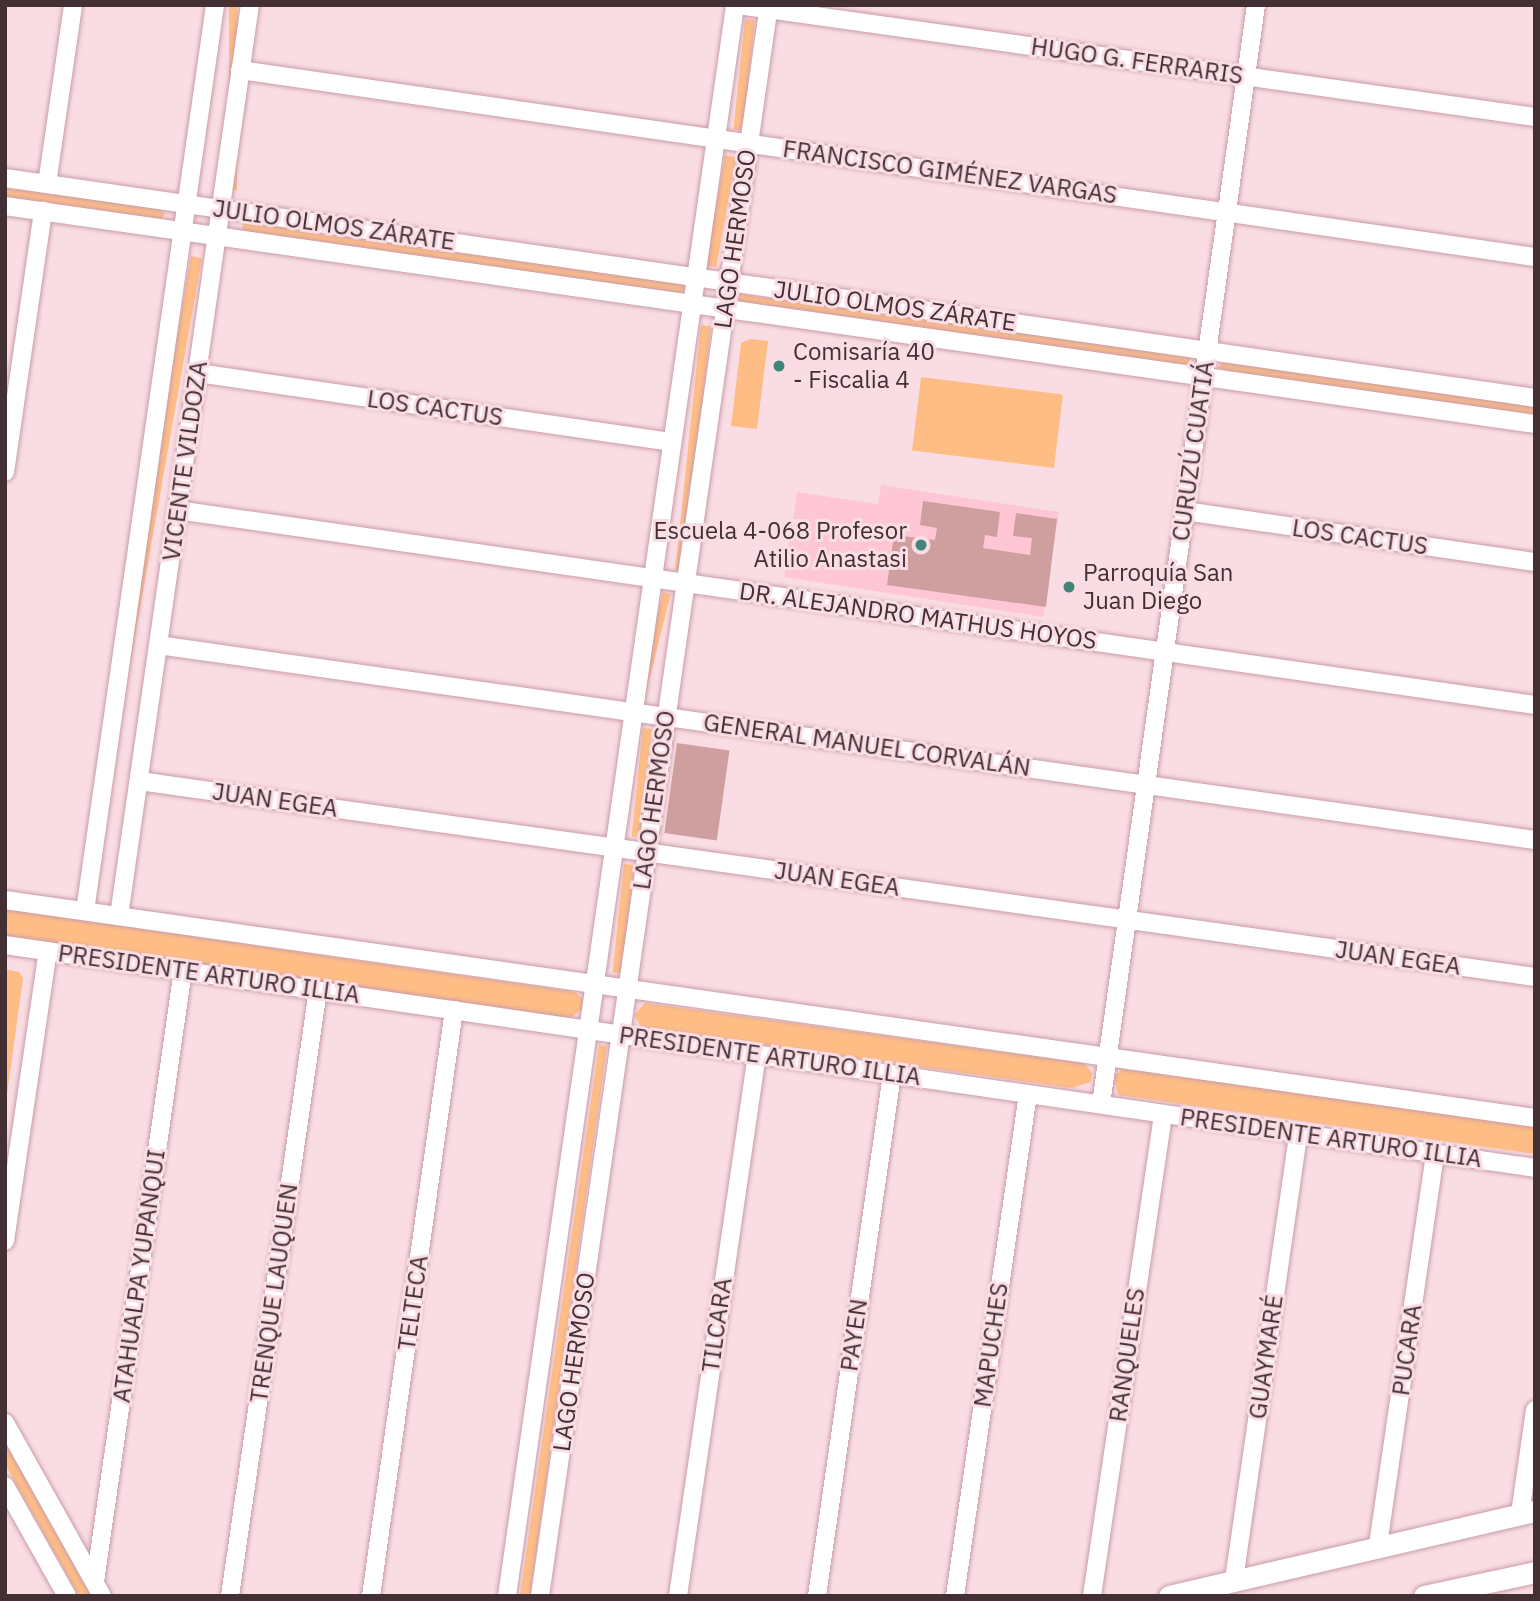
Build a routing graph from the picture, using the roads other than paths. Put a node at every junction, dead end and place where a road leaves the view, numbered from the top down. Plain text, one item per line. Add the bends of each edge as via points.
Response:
1 (73, 5) edge
2 (215, 5) edge
3 (250, 5) edge
4 (737, 5) edge
5 (1256, 5) edge
6 (768, 7) edge
7 (240, 70) junction
8 (1246, 77) junction
9 (1535, 117) edge
10 (716, 139) junction
11 (749, 144) junction
12 (5, 178) edge
13 (47, 184) junction
14 (187, 204) junction
15 (5, 206) edge
16 (220, 209) junction
17 (43, 211) junction
18 (1227, 212) junction
19 (183, 231) junction
20 (217, 236) junction
21 (1535, 257) edge
22 (696, 277) junction
23 (729, 282) junction
24 (692, 303) junction
25 (725, 308) junction
26 (1207, 351) junction
27 (198, 373) junction
28 (1204, 377) junction
29 (1535, 398) edge
30 (1535, 424) edge
31 (672, 442) junction
32 (5, 472) edge
33 (177, 510) junction
34 (1185, 511) junction
35 (1535, 562) edge
36 (653, 578) junction
37 (684, 582) junction
38 (158, 645) junction
39 (1165, 651) junction
40 (1535, 705) edge
41 (634, 712) junction
42 (666, 716) junction
43 (139, 781) junction
44 (1146, 785) junction
45 (1535, 840) edge
46 (614, 848) junction
47 (646, 852) junction
48 (5, 900) edge
49 (85, 911) junction
50 (119, 916) junction
51 (1127, 920) junction
52 (5, 945) edge
53 (48, 951) junction
54 (183, 970) junction
55 (1535, 977) edge
56 (595, 984) junction
57 (627, 988) junction
58 (318, 989) junction
59 (454, 1010) junction
60 (588, 1029) junction
61 (621, 1034) junction
62 (757, 1054) junction
63 (1108, 1057) junction
64 (892, 1074) junction
65 (1028, 1094) junction
66 (1101, 1104) junction
67 (1163, 1114) junction
68 (1535, 1118) edge
69 (1298, 1134) junction
70 (1435, 1154) junction
71 (1535, 1168) edge
72 (5, 1241) edge
73 (1535, 1410) edge
74 (5, 1423) edge
75 (5, 1486) edge
76 (1527, 1512) edge
77 (1378, 1545) junction
78 (1535, 1572) edge
79 (1234, 1580) junction
80 (98, 1589) edge
81 (67, 1596) edge
82 (230, 1596) edge
83 (371, 1596) edge
84 (507, 1596) edge
85 (540, 1596) edge
86 (678, 1596) edge
87 (817, 1596) edge
88 (954, 1596) edge
89 (1092, 1596) edge
90 (1169, 1596) edge
91 (1424, 1596) edge

1 - 13 street
2 - 14 street, VICENTE VILDOZA
3 - 7 street, VICENTE VILDOZA
4 - 6 street, HUGO G. FERRARIS
4 - 10 street, LAGO HERMOSO
5 - 8 street, CURUZÚ CUATIÁ
6 - 8 street, HUGO G. FERRARIS
6 - 11 street, LAGO HERMOSO
7 - 10 street, FRANCISCO GIMÉNEZ VARGAS
7 - 16 street, VICENTE VILDOZA
8 - 9 street, HUGO G. FERRARIS
8 - 18 street, CURUZÚ CUATIÁ
10 - 11 street, FRANCISCO GIMÉNEZ VARGAS
10 - 22 street, LAGO HERMOSO
11 - 18 street, FRANCISCO GIMÉNEZ VARGAS
11 - 23 street, LAGO HERMOSO
12 - 13 street, JULIO OLMOS ZÁRATE
13 - 14 street, JULIO OLMOS ZÁRATE
14 - 16 street, JULIO OLMOS ZÁRATE
14 - 19 street, VICENTE VILDOZA
15 - 17 street, JULIO OLMOS ZÁRATE
16 - 20 street, VICENTE VILDOZA
16 - 22 street, JULIO OLMOS ZÁRATE
17 - 19 street, JULIO OLMOS ZÁRATE
17 - 32 street
18 - 21 street, FRANCISCO GIMÉNEZ VARGAS
18 - 26 street, CURUZÚ CUATIÁ
19 - 20 street, JULIO OLMOS ZÁRATE
19 - 49 street, VICENTE VILDOZA
20 - 24 street, JULIO OLMOS ZÁRATE
20 - 27 street, VICENTE VILDOZA
22 - 23 street, JULIO OLMOS ZÁRATE
22 - 24 street, LAGO HERMOSO
23 - 25 street, LAGO HERMOSO
23 - 26 street, JULIO OLMOS ZÁRATE
24 - 25 street, JULIO OLMOS ZÁRATE
24 - 31 street, LAGO HERMOSO
25 - 28 street, JULIO OLMOS ZÁRATE
25 - 37 street, LAGO HERMOSO
26 - 28 street, CURUZÚ CUATIÁ
26 - 29 street, JULIO OLMOS ZÁRATE
27 - 31 street, LOS CACTUS
27 - 33 street, VICENTE VILDOZA
28 - 30 street, JULIO OLMOS ZÁRATE
28 - 34 street, CURUZÚ CUATIÁ
31 - 36 street, LAGO HERMOSO
33 - 36 street, DR. ALEJANDRO MATHUS HOYOS
33 - 38 street, VICENTE VILDOZA
34 - 35 street, LOS CACTUS
34 - 39 street, CURUZÚ CUATIÁ
36 - 37 street, DR. ALEJANDRO MATHUS HOYOS
36 - 41 street, LAGO HERMOSO
37 - 39 street, DR. ALEJANDRO MATHUS HOYOS
37 - 42 street, LAGO HERMOSO
38 - 41 street, GENERAL MANUEL CORVALÁN
38 - 43 street, VICENTE VILDOZA
39 - 40 street, DR. ALEJANDRO MATHUS HOYOS
39 - 44 street, CURUZÚ CUATIÁ
41 - 42 street, GENERAL MANUEL CORVALÁN
41 - 46 street, LAGO HERMOSO
42 - 44 street, GENERAL MANUEL CORVALÁN
42 - 47 street, LAGO HERMOSO
43 - 46 street, JUAN EGEA
43 - 50 street, VICENTE VILDOZA
44 - 45 street, GENERAL MANUEL CORVALÁN
44 - 51 street, CURUZÚ CUATIÁ
46 - 47 street, JUAN EGEA
46 - 56 street, LAGO HERMOSO
47 - 51 street, JUAN EGEA
47 - 57 street, LAGO HERMOSO
48 - 49 street, PRESIDENTE ARTURO ILLIA
49 - 50 street, PRESIDENTE ARTURO ILLIA
50 - 56 street, PRESIDENTE ARTURO ILLIA
51 - 55 street, JUAN EGEA
51 - 63 street, CURUZÚ CUATIÁ
52 - 53 street, PRESIDENTE ARTURO ILLIA
53 - 54 street, PRESIDENTE ARTURO ILLIA
53 - 72 street
54 - 58 street, PRESIDENTE ARTURO ILLIA
54 - 80 street, ATAHUALPA YUPANQUI
56 - 57 street, PRESIDENTE ARTURO ILLIA
56 - 60 street, LAGO HERMOSO
57 - 61 street, LAGO HERMOSO
57 - 63 street, PRESIDENTE ARTURO ILLIA
58 - 59 street, PRESIDENTE ARTURO ILLIA
58 - 82 street, TRENQUE LAUQUEN
59 - 60 street, PRESIDENTE ARTURO ILLIA
59 - 83 street, TELTECA
60 - 61 street, PRESIDENTE ARTURO ILLIA
60 - 84 street, LAGO HERMOSO
61 - 62 street, PRESIDENTE ARTURO ILLIA
61 - 85 street, LAGO HERMOSO
62 - 64 street, PRESIDENTE ARTURO ILLIA
62 - 86 street, TILCARA
63 - 66 street, CURUZÚ CUATIÁ
63 - 68 street, PRESIDENTE ARTURO ILLIA
64 - 65 street, PRESIDENTE ARTURO ILLIA
64 - 87 street, PAYEN
65 - 66 street, PRESIDENTE ARTURO ILLIA
65 - 88 street, MAPUCHES
66 - 67 street, PRESIDENTE ARTURO ILLIA
67 - 69 street, PRESIDENTE ARTURO ILLIA
67 - 89 street, RANQUELES
69 - 70 street, PRESIDENTE ARTURO ILLIA
69 - 79 street, GUAYMARÉ
70 - 71 street, PRESIDENTE ARTURO ILLIA
70 - 77 street, PUCARA
73 - 76 street
74 - 80 street
75 - 81 street
76 - 77 main road
77 - 79 main road
78 - 91 main road
79 - 90 main road

